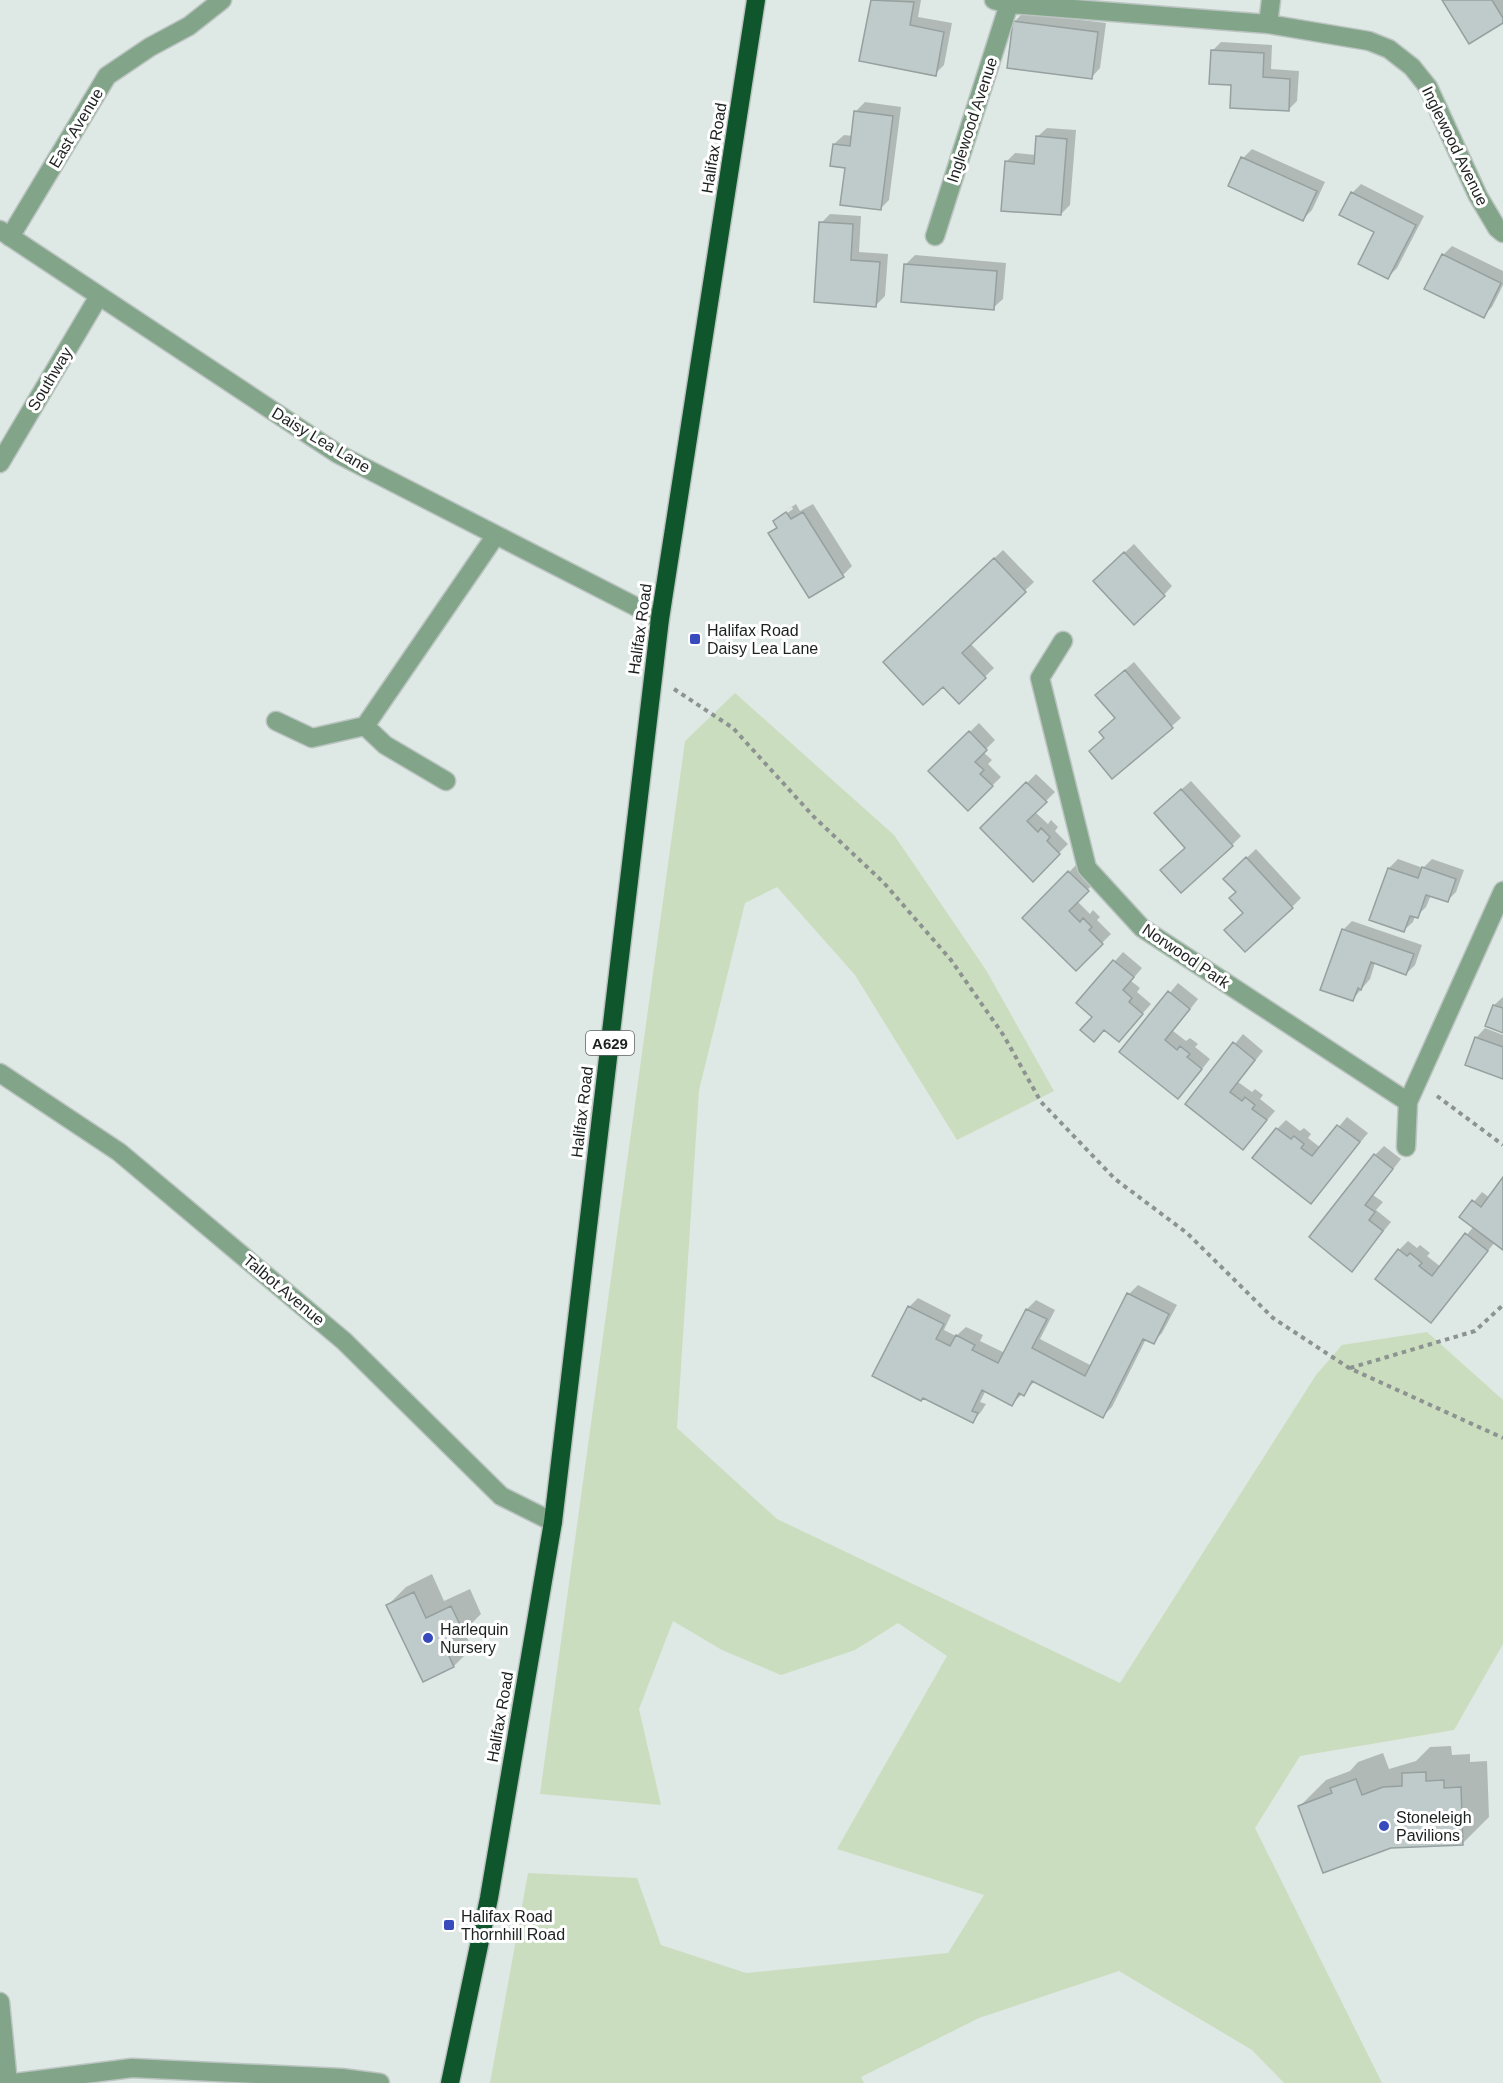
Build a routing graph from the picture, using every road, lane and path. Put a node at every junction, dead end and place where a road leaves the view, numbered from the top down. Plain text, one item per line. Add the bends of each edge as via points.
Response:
1 (222, 0) edge
2 (756, 0) edge
3 (1271, 0) edge
4 (1001, 2) edge
5 (1268, 24) junction
6 (5, 233) edge
7 (1503, 233) edge
8 (935, 236) dead end
9 (99, 296) junction
10 (0, 463) edge
11 (496, 535) junction
12 (660, 619) junction
13 (1063, 641) dead end
14 (654, 675) junction
15 (276, 721) dead end
16 (365, 726) junction
17 (446, 782) dead end
18 (1503, 891) edge
19 (0, 1073) edge
20 (1417, 1081) junction
21 (1408, 1102) junction
22 (1503, 1145) edge
23 (1406, 1147) dead end
24 (1503, 1305) edge
25 (1349, 1368) junction
26 (1503, 1438) edge
27 (553, 1522) junction
28 (0, 2002) edge
29 (257, 2078) edge
30 (8, 2083) edge
31 (14, 2083) edge
32 (380, 2083) edge
33 (450, 2083) edge

1 - 6 street, East Avenue via 189,26 150,46 107,76
2 - 12 highway, Halifax Road / A629
3 - 5 street
4 - 5 street, Inglewood Avenue
4 - 8 street, Inglewood Avenue
5 - 7 street, Inglewood Avenue via 1369,41 1389,49 1412,67 1428,87 1478,196
6 - 9 street, Daisy Lea Lane
9 - 10 street, Southway
9 - 11 street, Daisy Lea Lane via 338,454
11 - 12 street, Daisy Lea Lane
11 - 16 street
12 - 14 highway, Halifax Road / A629
13 - 21 street, Norwood Park via 1040,678 1087,868 1142,928
14 - 25 path via 733,728 814,817 884,883 951,960 1004,1036 1041,1102 1115,1179 1187,1233 1273,1318
14 - 27 highway, Halifax Road / A629
15 - 16 street via 312,738
16 - 17 street via 385,745
18 - 20 street
19 - 27 street, Talbot Avenue via 119,1152 344,1341 501,1496
20 - 21 street
20 - 22 path
21 - 23 street
24 - 25 path via 1475,1331
25 - 26 path
27 - 33 highway, Halifax Road / A629 via 489,1898
28 - 30 street
29 - 31 street via 132,2067
29 - 32 street via 342,2078

